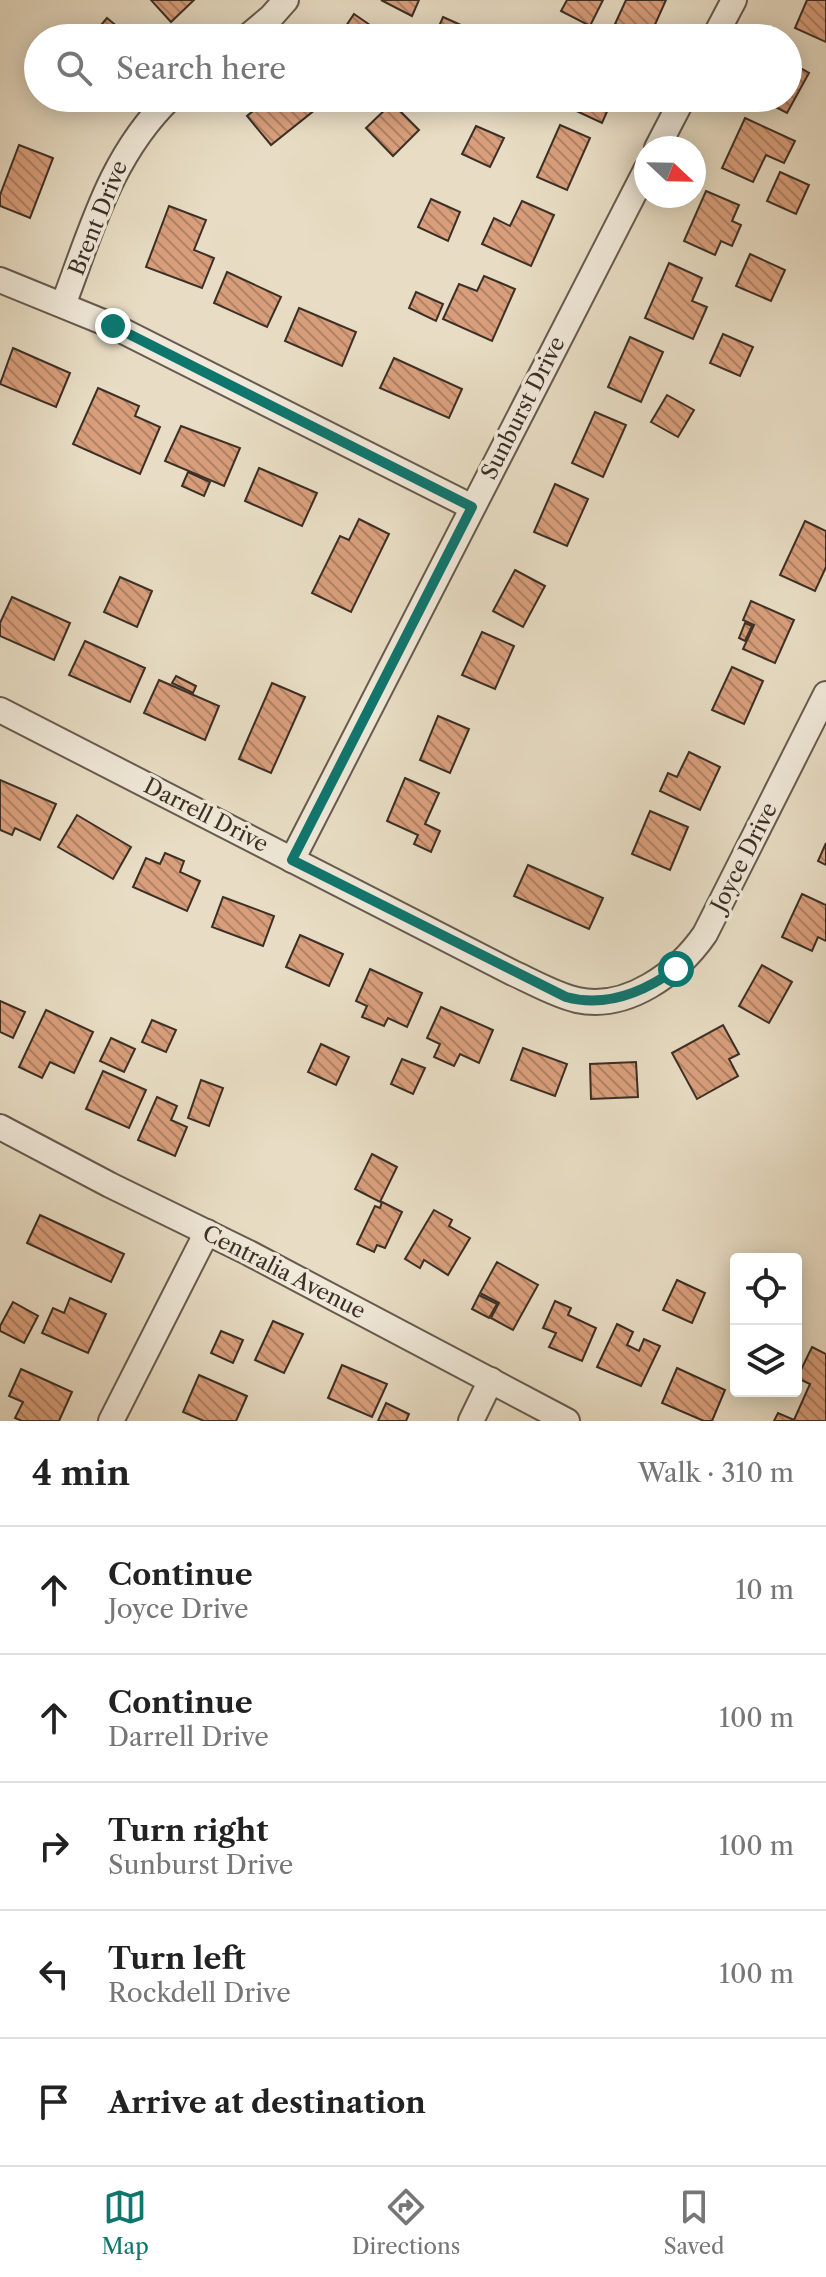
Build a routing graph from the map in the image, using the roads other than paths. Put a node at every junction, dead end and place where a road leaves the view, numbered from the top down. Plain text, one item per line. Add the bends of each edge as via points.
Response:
1 (286, 0) edge
2 (734, 0) edge
3 (263, 24) edge
4 (721, 24) edge
5 (157, 112) edge
6 (676, 112) edge
7 (663, 136) edge
8 (634, 193) edge
9 (0, 280) edge
10 (63, 305) junction
11 (472, 507) junction
12 (826, 694) edge
13 (0, 710) edge
14 (292, 860) junction
15 (632, 994) joint
16 (0, 1127) edge
17 (207, 1232) junction
18 (491, 1380) junction
19 (111, 1421) edge
20 (471, 1421) edge
21 (567, 1421) edge

1 - 3 street
2 - 4 street
5 - 10 street, Brent Drive via 138,133 110,182
6 - 7 street
8 - 11 street, Sunburst Drive
9 - 10 street
10 - 11 street
11 - 14 street, Sunburst Drive
12 - 15 street, Joyce Drive via 705,934 676,969
13 - 14 street, Darrell Drive
14 - 15 street, Darrell Drive via 566,997 594,1002
16 - 17 street, Centralia Avenue
17 - 18 street, Centralia Avenue
17 - 19 street
18 - 20 street
18 - 21 street, Centralia Avenue

